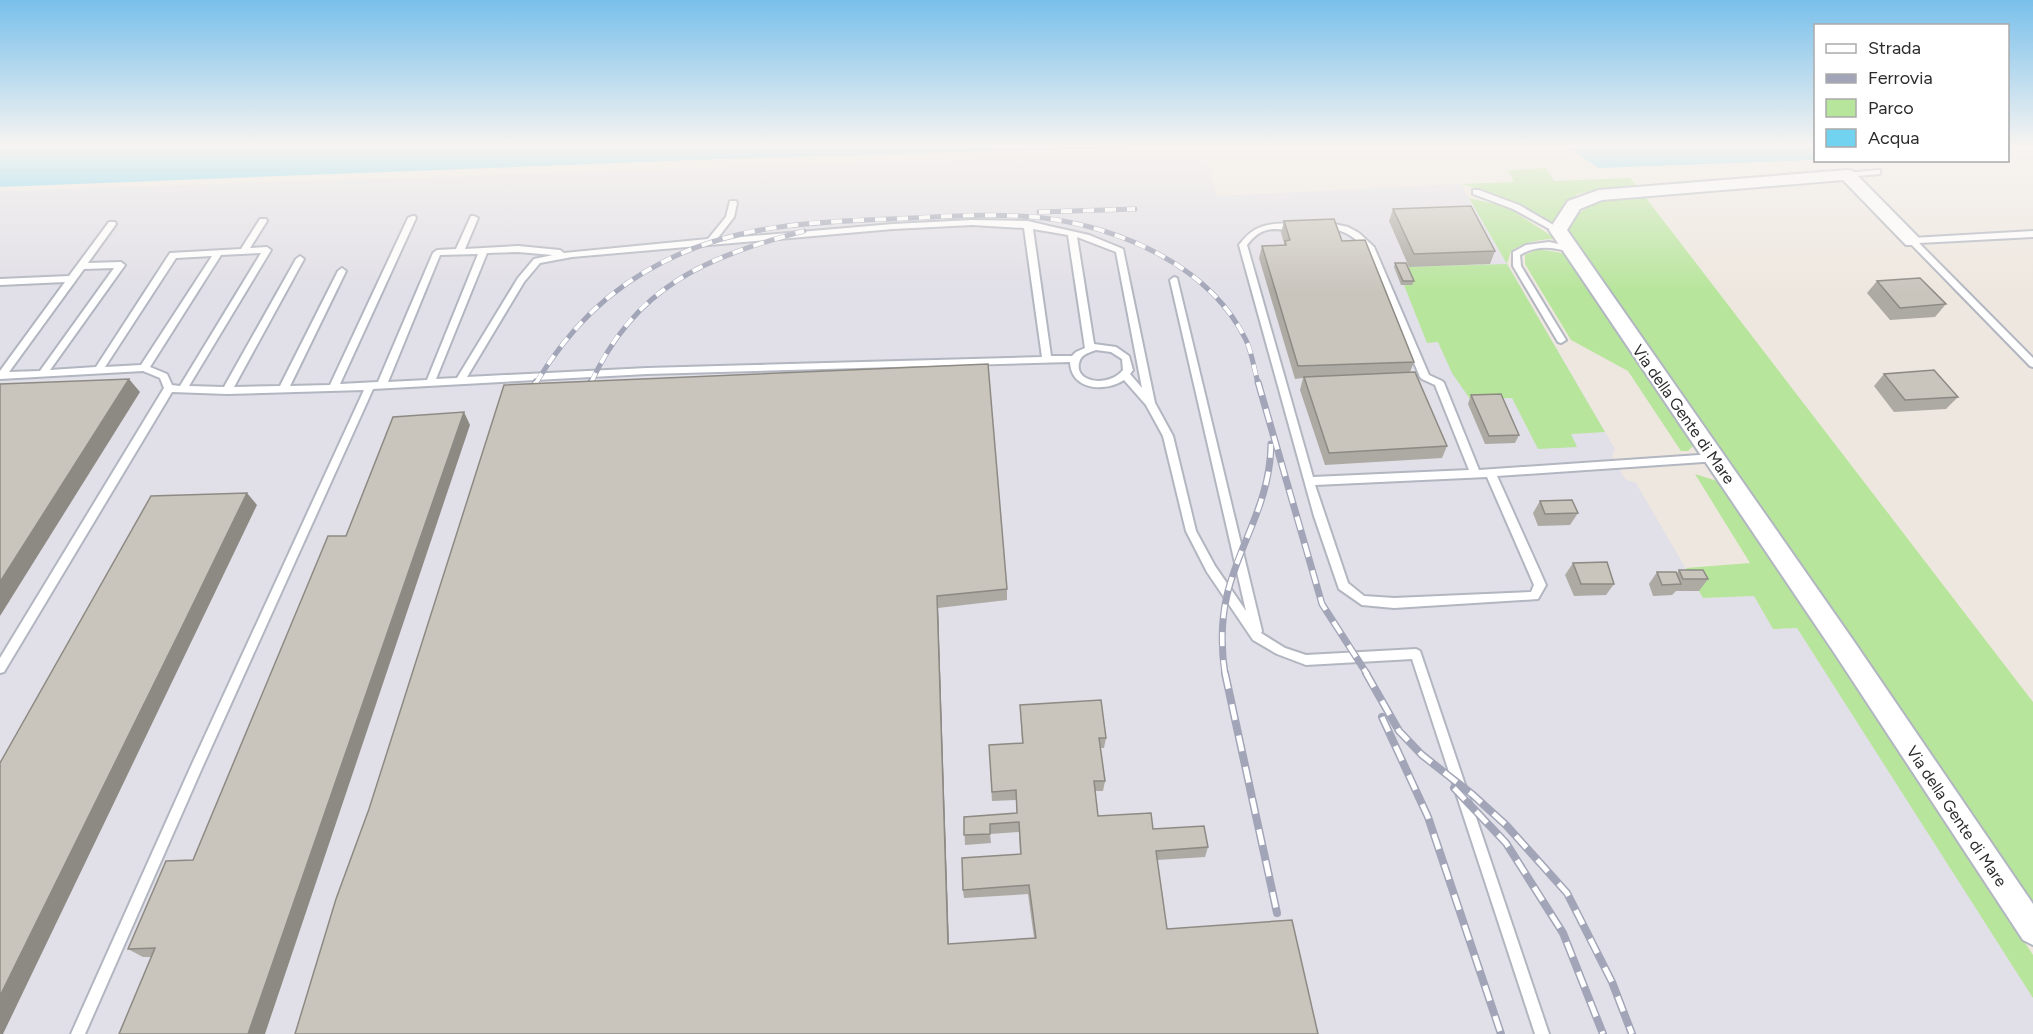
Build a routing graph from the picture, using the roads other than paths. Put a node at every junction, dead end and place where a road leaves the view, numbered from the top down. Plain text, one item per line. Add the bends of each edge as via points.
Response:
1 (1485, 195) edge
2 (1598, 195) edge
3 (1866, 195) edge
4 (733, 203) dead end
5 (412, 218) dead end
6 (474, 218) dead end
7 (263, 221) dead end
8 (112, 224) dead end
9 (1028, 224) junction
10 (1558, 230) junction
11 (1072, 233) junction
12 (2033, 234) edge
13 (1912, 241) junction
14 (710, 242) junction
15 (1570, 249) junction
16 (484, 250) junction
17 (244, 251) junction
18 (459, 252) junction
19 (218, 253) junction
20 (572, 254) junction
21 (300, 259) dead end
22 (81, 266) junction
23 (342, 270) dead end
24 (72, 279) junction
25 (1174, 280) dead end
26 (0, 282) edge
27 (1561, 340) dead end
28 (1090, 349) junction
29 (1075, 359) junction
30 (1047, 360) junction
31 (2033, 364) edge
32 (144, 368) junction
33 (98, 371) junction
34 (42, 374) junction
35 (1, 375) edge
36 (1126, 376) junction
37 (459, 382) junction
38 (430, 383) junction
39 (376, 386) junction
40 (169, 388) junction
41 (333, 388) junction
42 (183, 389) junction
43 (284, 390) junction
44 (227, 391) junction
45 (1150, 403) junction
46 (1714, 458) junction
47 (1490, 473) junction
48 (1476, 474) junction
49 (1310, 481) junction
50 (1257, 637) junction
51 (0, 668) edge
52 (2033, 930) edge
53 (78, 1034) edge
54 (1542, 1034) edge

1 - 10 lane
2 - 10 street via 1574,205
3 - 13 street
4 - 14 lane via 730,217
5 - 41 lane
6 - 18 lane
7 - 17 lane
8 - 22 lane
9 - 11 lane
9 - 14 lane via 905,226
9 - 30 lane
10 - 15 street, Via della Gente di Mare
11 - 28 lane
11 - 45 lane via 1120,251
12 - 13 lane
13 - 31 lane
14 - 20 lane
15 - 27 lane via 1543,244 1526,247 1516,254 1517,266
15 - 46 street, Via della Gente di Mare
16 - 18 lane
16 - 20 lane
16 - 38 lane
17 - 19 lane
17 - 42 lane via 267,250
18 - 39 lane via 436,253
19 - 32 lane
19 - 33 lane via 173,255
20 - 37 lane via 537,261 521,280
21 - 44 lane
22 - 24 lane
22 - 34 lane via 121,265
23 - 43 lane
24 - 26 lane
24 - 35 lane
25 - 50 lane
28 - 29 lane
28 - 36 lane via 1104,347 1121,353 1129,364
29 - 30 lane
29 - 36 lane via 1076,372 1096,385 1114,384
30 - 37 lane via 659,371
32 - 33 lane
32 - 40 lane via 164,376
33 - 34 lane
34 - 35 lane
36 - 45 lane
37 - 38 lane
38 - 39 lane
39 - 41 lane
39 - 53 lane via 200,758
40 - 42 lane
40 - 51 lane
41 - 43 lane
42 - 44 lane
43 - 44 lane
45 - 50 lane via 1168,436 1191,531 1211,569
46 - 47 lane
46 - 52 street, Via della Gente di Mare
47 - 48 lane
47 - 49 lane via 1540,585 1534,596 1394,603 1362,600 1343,586
48 - 49 lane
48 - 49 lane via 1439,383 1425,377 1371,249 1356,234 1336,225 1262,228 1251,232 1243,244
50 - 54 lane via 1306,660 1416,654

